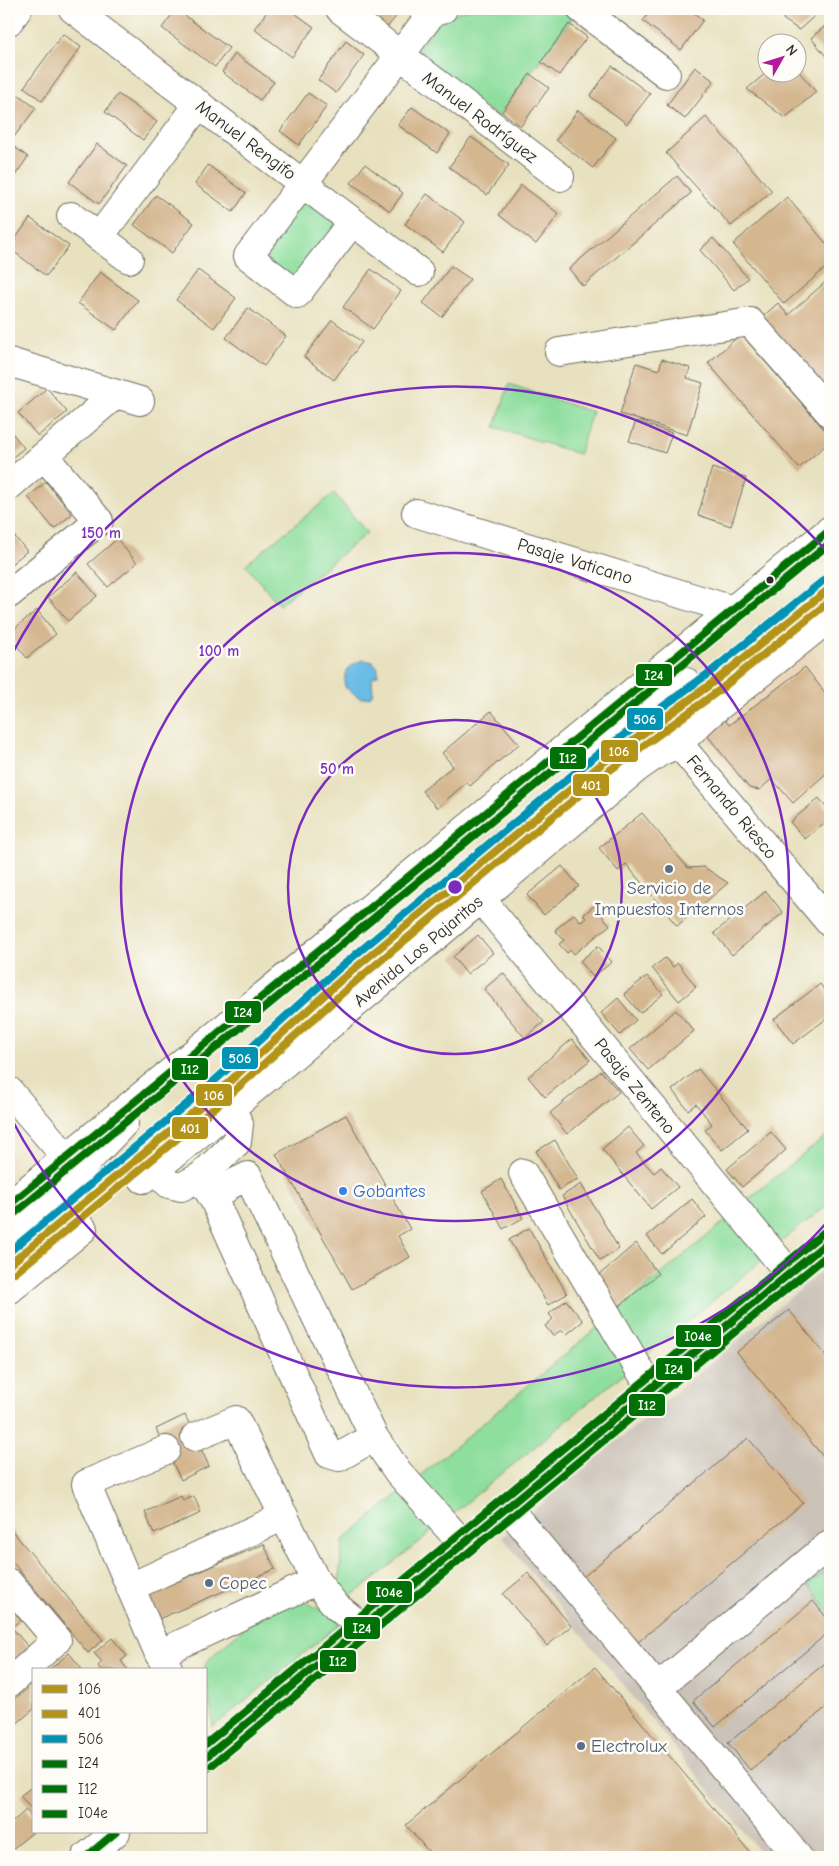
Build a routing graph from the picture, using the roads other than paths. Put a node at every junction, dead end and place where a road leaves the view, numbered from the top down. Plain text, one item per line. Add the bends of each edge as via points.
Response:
1 (18, 9) edge
2 (73, 9) edge
3 (340, 9) edge
4 (581, 9) edge
5 (437, 10) edge
6 (9, 21) edge
7 (401, 56) junction
8 (666, 74) dead end
9 (199, 104) junction
10 (560, 178) dead end
11 (302, 183) junction
12 (71, 216) dead end
13 (352, 222) junction
14 (99, 237) junction
15 (129, 259) dead end
16 (419, 272) dead end
17 (559, 352) dead end
18 (9, 362) edge
19 (830, 413) edge
20 (44, 456) junction
21 (9, 486) edge
22 (416, 513) dead end
23 (830, 530) edge
24 (830, 570) edge
25 (830, 588) edge
26 (9, 594) edge
27 (733, 610) junction
28 (830, 618) edge
29 (647, 705) junction
30 (678, 744) junction
31 (481, 898) junction
32 (830, 923) edge
33 (9, 1091) edge
34 (231, 1108) junction
35 (66, 1157) junction
36 (155, 1170) junction
37 (522, 1173) dead end
38 (200, 1177) junction
39 (214, 1200) junction
40 (9, 1205) edge
41 (9, 1236) edge
42 (830, 1240) edge
43 (9, 1265) edge
44 (790, 1274) junction
45 (9, 1290) edge
46 (651, 1389) junction
47 (374, 1436) junction
48 (195, 1437) dead end
49 (166, 1450) dead end
50 (508, 1508) junction
51 (284, 1516) junction
52 (463, 1544) junction
53 (830, 1544) edge
54 (316, 1581) junction
55 (9, 1583) edge
56 (131, 1586) junction
57 (363, 1628) junction
58 (164, 1662) edge
59 (9, 1682) edge
60 (657, 1688) junction
61 (208, 1755) edge
62 (114, 1834) edge
63 (86, 1857) edge
64 (798, 1857) edge

1 - 6 street
2 - 9 street, Manuel Rengifo
3 - 7 street, Manuel Rodríguez
4 - 8 street
5 - 7 street
7 - 10 street, Manuel Rodríguez
7 - 11 street
9 - 11 street, Manuel Rengifo
9 - 14 street
11 - 13 street, Manuel Rengifo
11 - 13 street via 248,256 297,294
12 - 14 street
13 - 16 street, Manuel Rengifo
14 - 15 street
17 - 19 street via 750,322
18 - 20 street via 128,397
20 - 21 street
20 - 26 street via 99,521
22 - 27 street, Pasaje Vaticano
23 - 27 street
24 - 29 street via 701,672
25 - 29 street via 715,681
27 - 29 street
28 - 30 street, Avenida Los Pajaritos via 708,715
29 - 30 street, Fernando Riesco
29 - 35 street
29 - 41 street via 597,737 498,815 123,1124
29 - 43 street via 574,786 342,978 219,1091
30 - 31 street, Avenida Los Pajaritos via 642,763
30 - 32 street, Fernando Riesco
31 - 34 street, Avenida Los Pajaritos
31 - 44 street, Pasaje Zenteno
33 - 35 street
34 - 36 street, Avenida Los Pajaritos
34 - 38 street via 239,1124 237,1142
35 - 40 street
36 - 38 street via 169,1184 181,1188
36 - 45 street, Avenida Los Pajaritos
37 - 46 street
38 - 39 street
39 - 47 street via 330,1454 339,1457
39 - 47 street via 228,1186 248,1176
42 - 44 street
44 - 46 street
46 - 50 street
47 - 52 street via 398,1472
48 - 51 street via 236,1420
49 - 56 street via 86,1484
50 - 52 street
50 - 60 street
51 - 54 street
51 - 56 street
52 - 57 street
53 - 60 street
54 - 57 street via 336,1606
54 - 58 street
55 - 59 street via 57,1640
56 - 58 street
57 - 61 street
60 - 64 street
62 - 63 street

